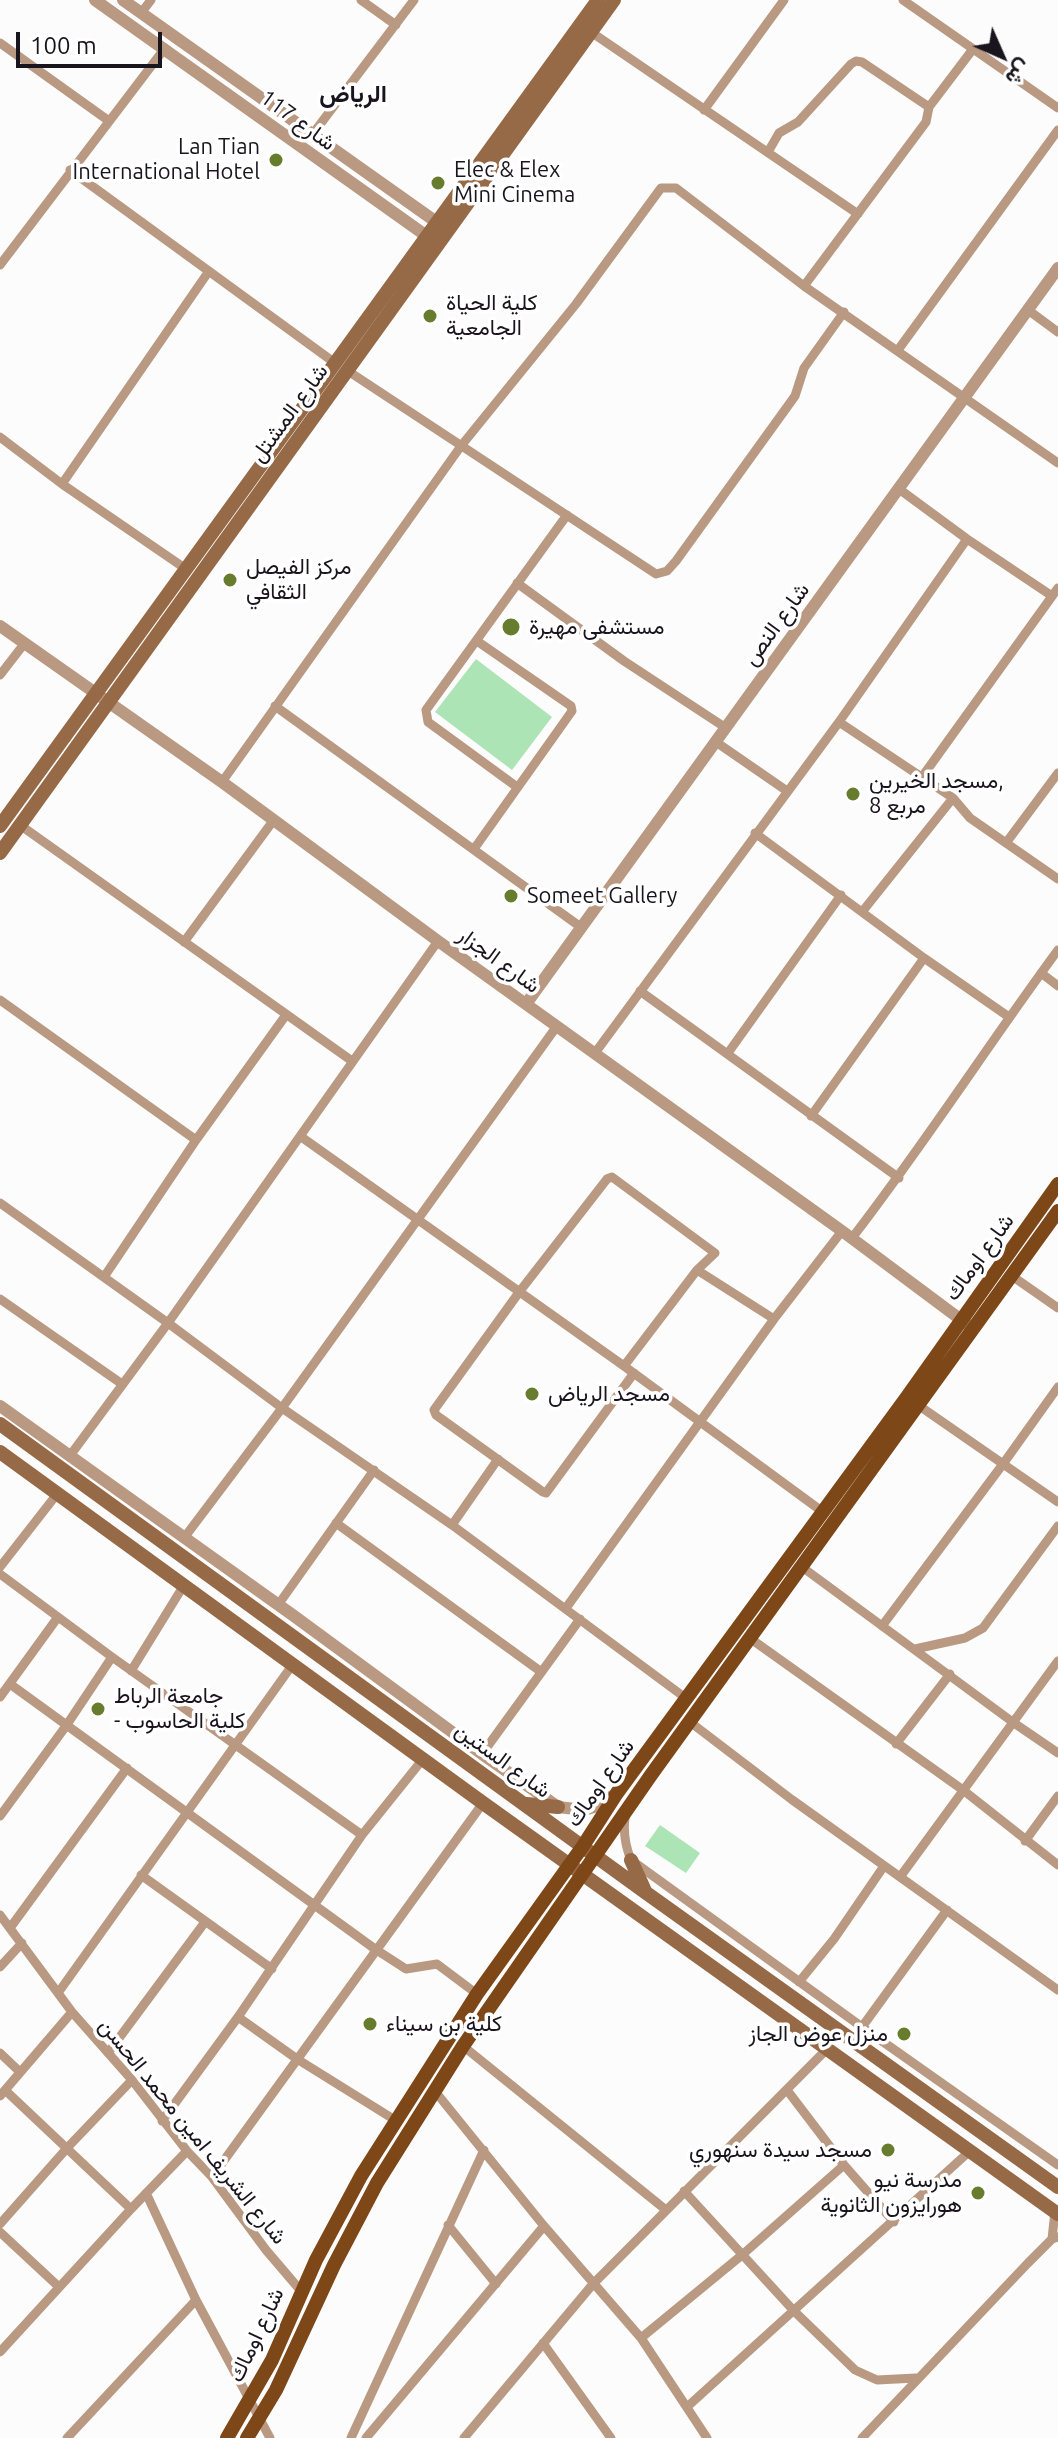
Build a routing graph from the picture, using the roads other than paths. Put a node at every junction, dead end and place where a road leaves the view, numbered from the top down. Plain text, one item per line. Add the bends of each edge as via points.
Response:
1 (95, 0) edge
2 (123, 0) edge
3 (151, 0) edge
4 (361, 0) edge
5 (414, 0) edge
6 (598, 0) edge
7 (614, 0) edge
8 (784, 0) edge
9 (903, 0) edge
10 (141, 13) junction
11 (396, 25) junction
12 (591, 32) junction
13 (0, 43) edge
14 (165, 48) junction
15 (973, 49) junction
16 (201, 57) junction
17 (193, 68) junction
18 (929, 107) junction
19 (1058, 108) edge
20 (704, 110) junction
21 (109, 121) junction
22 (1058, 130) edge
23 (312, 135) junction
24 (768, 152) junction
25 (70, 170) junction
26 (407, 201) junction
27 (397, 214) junction
28 (858, 214) junction
29 (442, 226) junction
30 (433, 240) junction
31 (0, 265) edge
32 (1058, 268) edge
33 (209, 271) junction
34 (804, 286) junction
35 (1028, 310) junction
36 (844, 312) junction
37 (1058, 332) edge
38 (898, 350) junction
39 (342, 367) junction
40 (965, 398) junction
41 (0, 437) edge
42 (461, 446) junction
43 (1058, 463) edge
44 (62, 484) junction
45 (899, 489) junction
46 (567, 515) junction
47 (967, 539) junction
48 (186, 569) junction
49 (517, 583) junction
50 (1055, 592) edge
51 (0, 626) edge
52 (477, 641) junction
53 (24, 644) junction
54 (0, 675) edge
55 (103, 697) junction
56 (275, 706) junction
57 (839, 722) junction
58 (726, 728) junction
59 (716, 742) junction
60 (1058, 773) edge
61 (922, 777) junction
62 (222, 782) junction
63 (517, 787) junction
64 (787, 791) junction
65 (953, 798) junction
66 (273, 821) junction
67 (20, 825) junction
68 (0, 826) edge
69 (755, 833) junction
70 (1006, 843) junction
71 (474, 849) junction
72 (0, 853) edge
73 (1058, 879) edge
74 (841, 895) junction
75 (862, 912) junction
76 (582, 928) junction
77 (438, 941) junction
78 (184, 942) junction
79 (1058, 950) edge
80 (924, 958) junction
81 (1041, 973) junction
82 (1058, 986) edge
83 (640, 991) junction
84 (0, 1000) edge
85 (526, 1004) junction
86 (286, 1015) junction
87 (1009, 1017) junction
88 (557, 1026) junction
89 (595, 1053) junction
90 (728, 1053) junction
91 (352, 1061) junction
92 (811, 1116) junction
93 (300, 1136) junction
94 (196, 1140) junction
95 (899, 1178) junction
96 (1058, 1184) edge
97 (0, 1203) edge
98 (1058, 1211) edge
99 (418, 1219) junction
100 (847, 1234) junction
101 (697, 1270) junction
102 (1012, 1276) junction
103 (104, 1277) junction
104 (520, 1291) junction
105 (0, 1299) edge
106 (1058, 1308) edge
107 (774, 1319) junction
108 (168, 1323) junction
109 (967, 1324) junction
110 (624, 1366) junction
111 (634, 1373) junction
112 (122, 1384) junction
113 (1058, 1387) edge
114 (918, 1405) junction
115 (0, 1406) edge
116 (282, 1408) junction
117 (701, 1422) junction
118 (0, 1424) edge
119 (0, 1452) edge
120 (69, 1457) junction
121 (498, 1459) junction
122 (1003, 1464) junction
123 (374, 1470) junction
124 (57, 1494) junction
125 (1058, 1502) edge
126 (823, 1512) junction
127 (336, 1523) junction
128 (452, 1525) junction
129 (1058, 1526) edge
130 (146, 1529) junction
131 (184, 1538) junction
132 (166, 1544) junction
133 (132, 1548) junction
134 (154, 1563) junction
135 (0, 1567) edge
136 (802, 1567) junction
137 (0, 1574) edge
138 (184, 1585) junction
139 (278, 1605) junction
140 (566, 1608) junction
141 (294, 1616) junction
142 (58, 1617) junction
143 (580, 1619) junction
144 (882, 1626) junction
145 (285, 1629) junction
146 (751, 1639) junction
147 (915, 1649) junction
148 (112, 1657) junction
149 (1058, 1661) edge
150 (293, 1664) junction
151 (131, 1671) junction
152 (540, 1671) junction
153 (950, 1674) junction
154 (10, 1684) junction
155 (0, 1697) edge
156 (687, 1699) junction
157 (690, 1722) junction
158 (1014, 1723) junction
159 (66, 1726) junction
160 (234, 1743) junction
161 (896, 1744) junction
162 (1058, 1753) edge
163 (482, 1754) junction
164 (423, 1759) junction
165 (127, 1768) junction
166 (963, 1790) junction
167 (617, 1793) junction
168 (1058, 1796) edge
169 (483, 1803) junction
170 (523, 1803) junction
171 (558, 1807) junction
172 (626, 1811) junction
173 (187, 1812) junction
174 (0, 1816) edge
175 (362, 1835) junction
176 (1025, 1841) junction
177 (583, 1846) junction
178 (596, 1856) junction
179 (631, 1860) junction
180 (569, 1864) junction
181 (1058, 1865) edge
182 (884, 1866) junction
183 (583, 1874) junction
184 (141, 1875) junction
185 (900, 1877) junction
186 (645, 1892) junction
187 (548, 1893) junction
188 (563, 1903) junction
189 (313, 1905) junction
190 (947, 1910) junction
191 (0, 1915) edge
192 (205, 1922) junction
193 (10, 1928) junction
194 (713, 1939) junction
195 (22, 1943) junction
196 (375, 1949) junction
197 (701, 1958) junction
198 (0, 1967) edge
199 (272, 1969) junction
200 (799, 1982) junction
201 (1058, 1990) edge
202 (58, 1993) junction
203 (477, 1994) junction
204 (72, 2012) junction
205 (238, 2017) junction
206 (862, 2027) junction
207 (463, 2046) junction
208 (827, 2049) junction
209 (0, 2053) edge
210 (108, 2053) junction
211 (297, 2059) junction
212 (20, 2072) junction
213 (132, 2080) junction
214 (434, 2090) junction
215 (787, 2090) junction
216 (3, 2093) edge
217 (395, 2120) junction
218 (162, 2121) junction
219 (68, 2147) junction
220 (484, 2150) junction
221 (971, 2150) junction
222 (187, 2151) junction
223 (844, 2165) junction
224 (1058, 2165) edge
225 (212, 2177) junction
226 (1058, 2187) edge
227 (684, 2191) junction
228 (146, 2193) junction
229 (131, 2209) junction
230 (666, 2210) junction
231 (1056, 2212) edge
232 (894, 2222) junction
233 (0, 2224) edge
234 (448, 2225) junction
235 (544, 2226) junction
236 (0, 2232) edge
237 (1055, 2238) edge
238 (742, 2255) junction
239 (496, 2284) junction
240 (593, 2284) junction
241 (59, 2287) junction
242 (301, 2291) junction
243 (196, 2300) junction
244 (794, 2311) junction
245 (641, 2338) junction
246 (543, 2343) junction
247 (0, 2352) edge
248 (916, 2378) junction
249 (249, 2402) junction
250 (687, 2407) junction
251 (259, 2419) junction
252 (67, 2438) edge
253 (227, 2438) edge
254 (247, 2438) edge
255 (270, 2438) edge
256 (351, 2438) edge
257 (366, 2438) edge
258 (464, 2438) edge
259 (611, 2438) edge
260 (707, 2438) edge
261 (862, 2438) edge

1 - 14 street, شارع 117
2 - 10 street, شارع 117
3 - 10 street
4 - 11 street
5 - 11 street
6 - 29 main road, شارع المشتل
7 - 12 main road, شارع المشتل
8 - 20 street
9 - 15 street
10 - 16 street, شارع 117
11 - 23 street
12 - 20 street
12 - 29 main road, شارع المشتل
13 - 21 street
14 - 17 street, شارع 117
14 - 21 street
15 - 18 street
15 - 19 street
16 - 17 street
16 - 23 street, شارع 117
17 - 27 street, شارع 117
18 - 24 street via 856,61 798,122 779,133
18 - 28 street via 926,122
20 - 24 street
21 - 25 street
22 - 38 street
23 - 26 street, شارع 117
24 - 28 street
25 - 31 street
25 - 33 street
26 - 27 street
26 - 29 street, شارع 117
27 - 30 street, شارع 117
28 - 34 street
29 - 30 main road, شارع المشتل
30 - 39 main road, شارع المشتل
32 - 35 street, شارع النص
33 - 39 street
33 - 44 street
34 - 36 street
34 - 42 street via 676,188 661,188
35 - 37 street
35 - 40 street, شارع النص
36 - 38 street
36 - 46 street via 804,368 795,396 667,571 656,574 642,567
38 - 40 street
39 - 42 street
39 - 48 main road, شارع المشتل
39 - 55 main road, شارع المشتل
40 - 43 street
40 - 45 street, شارع النص
41 - 44 street
42 - 46 street
42 - 56 street
44 - 48 street
45 - 47 street
45 - 58 street, شارع النص
46 - 49 street
47 - 50 street
47 - 57 street
48 - 55 main road, شارع المشتل
49 - 52 street
49 - 58 street
50 - 61 street
51 - 53 street, شارع الجزار
52 - 63 street via 426,716
52 - 63 street via 571,706 570,717
53 - 54 street
53 - 55 street, شارع الجزار
55 - 62 street, شارع الجزار
55 - 67 main road, شارع المشتل
55 - 68 main road, شارع المشتل
56 - 62 street
56 - 71 street
57 - 61 street
57 - 64 street
58 - 59 street, شارع النص
59 - 64 street
59 - 76 street, شارع النص
60 - 70 street
61 - 65 street
62 - 66 street, شارع الجزار
63 - 71 street
64 - 69 street
65 - 70 street via 970,818
65 - 75 street
66 - 77 street, شارع الجزار
66 - 78 street
67 - 72 main road, شارع المشتل
67 - 78 street
69 - 74 street
69 - 83 street
70 - 73 street
71 - 76 street
74 - 75 street
74 - 90 street
75 - 80 street
76 - 85 street, شارع النص
77 - 85 street, شارع الجزار
77 - 91 street
78 - 86 street
79 - 81 street
80 - 87 street
80 - 92 street
81 - 82 street
81 - 87 street
83 - 89 street
83 - 90 street
84 - 94 street
85 - 88 street, شارع الجزار
86 - 91 street
86 - 94 street
87 - 95 street
88 - 89 street, شارع الجزار
88 - 99 street
89 - 100 street, شارع الجزار
90 - 92 street
91 - 93 street
92 - 95 street
93 - 99 street
93 - 108 street
94 - 103 street
95 - 100 street
96 - 109 main road, شارع اوماك
97 - 103 street
98 - 102 main road, شارع اوماك
99 - 104 street
99 - 116 street
100 - 107 street
100 - 109 street, شارع الجزار
101 - 104 street via 715,1253 612,1177
101 - 107 street
101 - 110 street
102 - 106 street
102 - 109 main road, شارع اوماك
103 - 108 street
104 - 110 street
104 - 121 street via 434,1410
105 - 112 street
107 - 117 street
108 - 112 street
108 - 116 street
109 - 114 main road, شارع اوماك
109 - 126 main road, شارع اوماك
110 - 111 street
111 - 117 street
111 - 121 street via 549,1491 543,1492
112 - 120 street
113 - 122 street
114 - 122 street
114 - 136 main road, شارع اوماك
115 - 120 street
116 - 123 street
116 - 131 street
117 - 126 street
117 - 140 street
118 - 130 main road, شارع الستين
119 - 124 main road, شارع الستين
120 - 131 street
121 - 128 street
122 - 125 street
122 - 144 street
123 - 127 street
123 - 128 street
124 - 133 main road, شارع الستين
124 - 135 street
126 - 156 main road, شارع اوماك
127 - 139 street
127 - 152 street
128 - 140 street
129 - 147 street via 983,1628 965,1638
130 - 132 main road, شارع الستين
130 - 133 main road
131 - 139 street
132 - 134 main road
132 - 145 main road, شارع الستين
133 - 134 main road, شارع الستين
134 - 138 main road, شارع الستين
136 - 144 street
136 - 146 main road, شارع اوماك
137 - 142 street
138 - 150 main road, شارع الستين
138 - 151 street
139 - 141 street
140 - 143 street
141 - 145 main road
141 - 163 street
142 - 148 street
142 - 154 street
143 - 152 street
143 - 156 street
144 - 147 street
145 - 170 main road, شارع الستين
146 - 157 main road, شارع اوماك
146 - 161 street
147 - 153 street
148 - 151 street
148 - 159 street
149 - 158 street
150 - 160 street
150 - 164 main road, شارع الستين
151 - 160 street
152 - 163 street
153 - 158 street
153 - 161 street
154 - 155 street
154 - 159 street
156 - 167 main road, شارع اوماك
157 - 172 main road, شارع اوماك
157 - 182 street
158 - 162 street
158 - 166 street
159 - 165 street
159 - 174 street
160 - 173 street
160 - 175 street
161 - 166 street
163 - 171 street
164 - 169 main road, شارع الستين
164 - 175 street
165 - 173 street
165 - 193 street
166 - 176 street
166 - 185 street
167 - 171 street via 584,1810
167 - 177 main road, شارع اوماك
168 - 176 street
169 - 180 main road, شارع الستين
169 - 196 street
170 - 171 main road
170 - 177 main road, شارع الستين
172 - 178 main road, شارع اوماك
172 - 179 street via 623,1831
173 - 184 street
173 - 189 street
175 - 189 street
176 - 181 street
177 - 178 main road, شارع الستين
177 - 180 main road, شارع اوماك
178 - 183 main road, شارع اوماك
178 - 186 main road, شارع الستين
179 - 186 main road
179 - 200 street
180 - 183 main road, شارع الستين
180 - 187 main road, شارع اوماك
182 - 185 street
182 - 200 street
183 - 188 main road, شارع اوماك
183 - 197 main road, شارع الستين
184 - 192 street
184 - 202 street
185 - 190 street
186 - 194 main road, شارع الستين
187 - 188 main road
187 - 203 main road, شارع اوماك
188 - 207 main road, شارع اوماك
189 - 196 street
189 - 199 street
190 - 201 street
190 - 206 street
191 - 193 street, شارع الشريف امين محمد الحسن
192 - 199 street
192 - 210 street
193 - 195 street, شارع الشريف امين محمد الحسن
194 - 197 main road
194 - 226 main road, شارع الستين
195 - 198 street
195 - 202 street, شارع الشريف امين محمد الحسن
196 - 203 street via 406,1969 437,1964
196 - 211 street
197 - 208 main road, شارع الستين
199 - 205 street
200 - 206 street
202 - 204 street, شارع الشريف امين محمد الحسن
203 - 217 main road, شارع اوماك
204 - 210 street, شارع الشريف امين محمد الحسن
204 - 212 street
205 - 211 street
205 - 218 street
206 - 224 street
207 - 214 main road, شارع اوماك
207 - 230 street
208 - 215 street
208 - 221 main road, شارع الستين
209 - 212 street
210 - 213 street, شارع الشريف امين محمد الحسن
211 - 217 street
211 - 225 street
212 - 216 street
213 - 218 street, شارع الشريف امين محمد الحسن
213 - 219 street
214 - 220 street
214 - 251 main road, شارع اوماك via 354,2225
215 - 223 street
215 - 227 street
216 - 219 street
217 - 242 main road, شارع اوماك via 337,2217
218 - 222 street, شارع الشريف امين محمد الحسن
219 - 229 street
219 - 233 street
220 - 234 street
220 - 235 street
221 - 231 main road, شارع الستين
221 - 232 street
222 - 225 street, شارع الشريف امين محمد الحسن
222 - 228 street
223 - 232 street
223 - 238 street
225 - 242 street, شارع الشريف امين محمد الحسن
227 - 230 street
227 - 238 street
228 - 229 street
228 - 243 street
229 - 241 street
230 - 240 street
231 - 237 street
232 - 244 street
234 - 239 street
234 - 256 street
235 - 239 street
235 - 240 street
236 - 241 street
237 - 248 street
238 - 244 street
238 - 245 street
239 - 257 street
240 - 245 street
240 - 246 street
241 - 247 street
242 - 249 main road, شارع اوماك
243 - 249 street
243 - 252 street
244 - 248 street via 855,2370 877,2380
244 - 250 street
245 - 250 street
246 - 258 street
246 - 259 street
248 - 261 street
249 - 251 street
249 - 253 main road, شارع اوماك
250 - 260 street
251 - 254 main road, شارع اوماك
251 - 255 street

